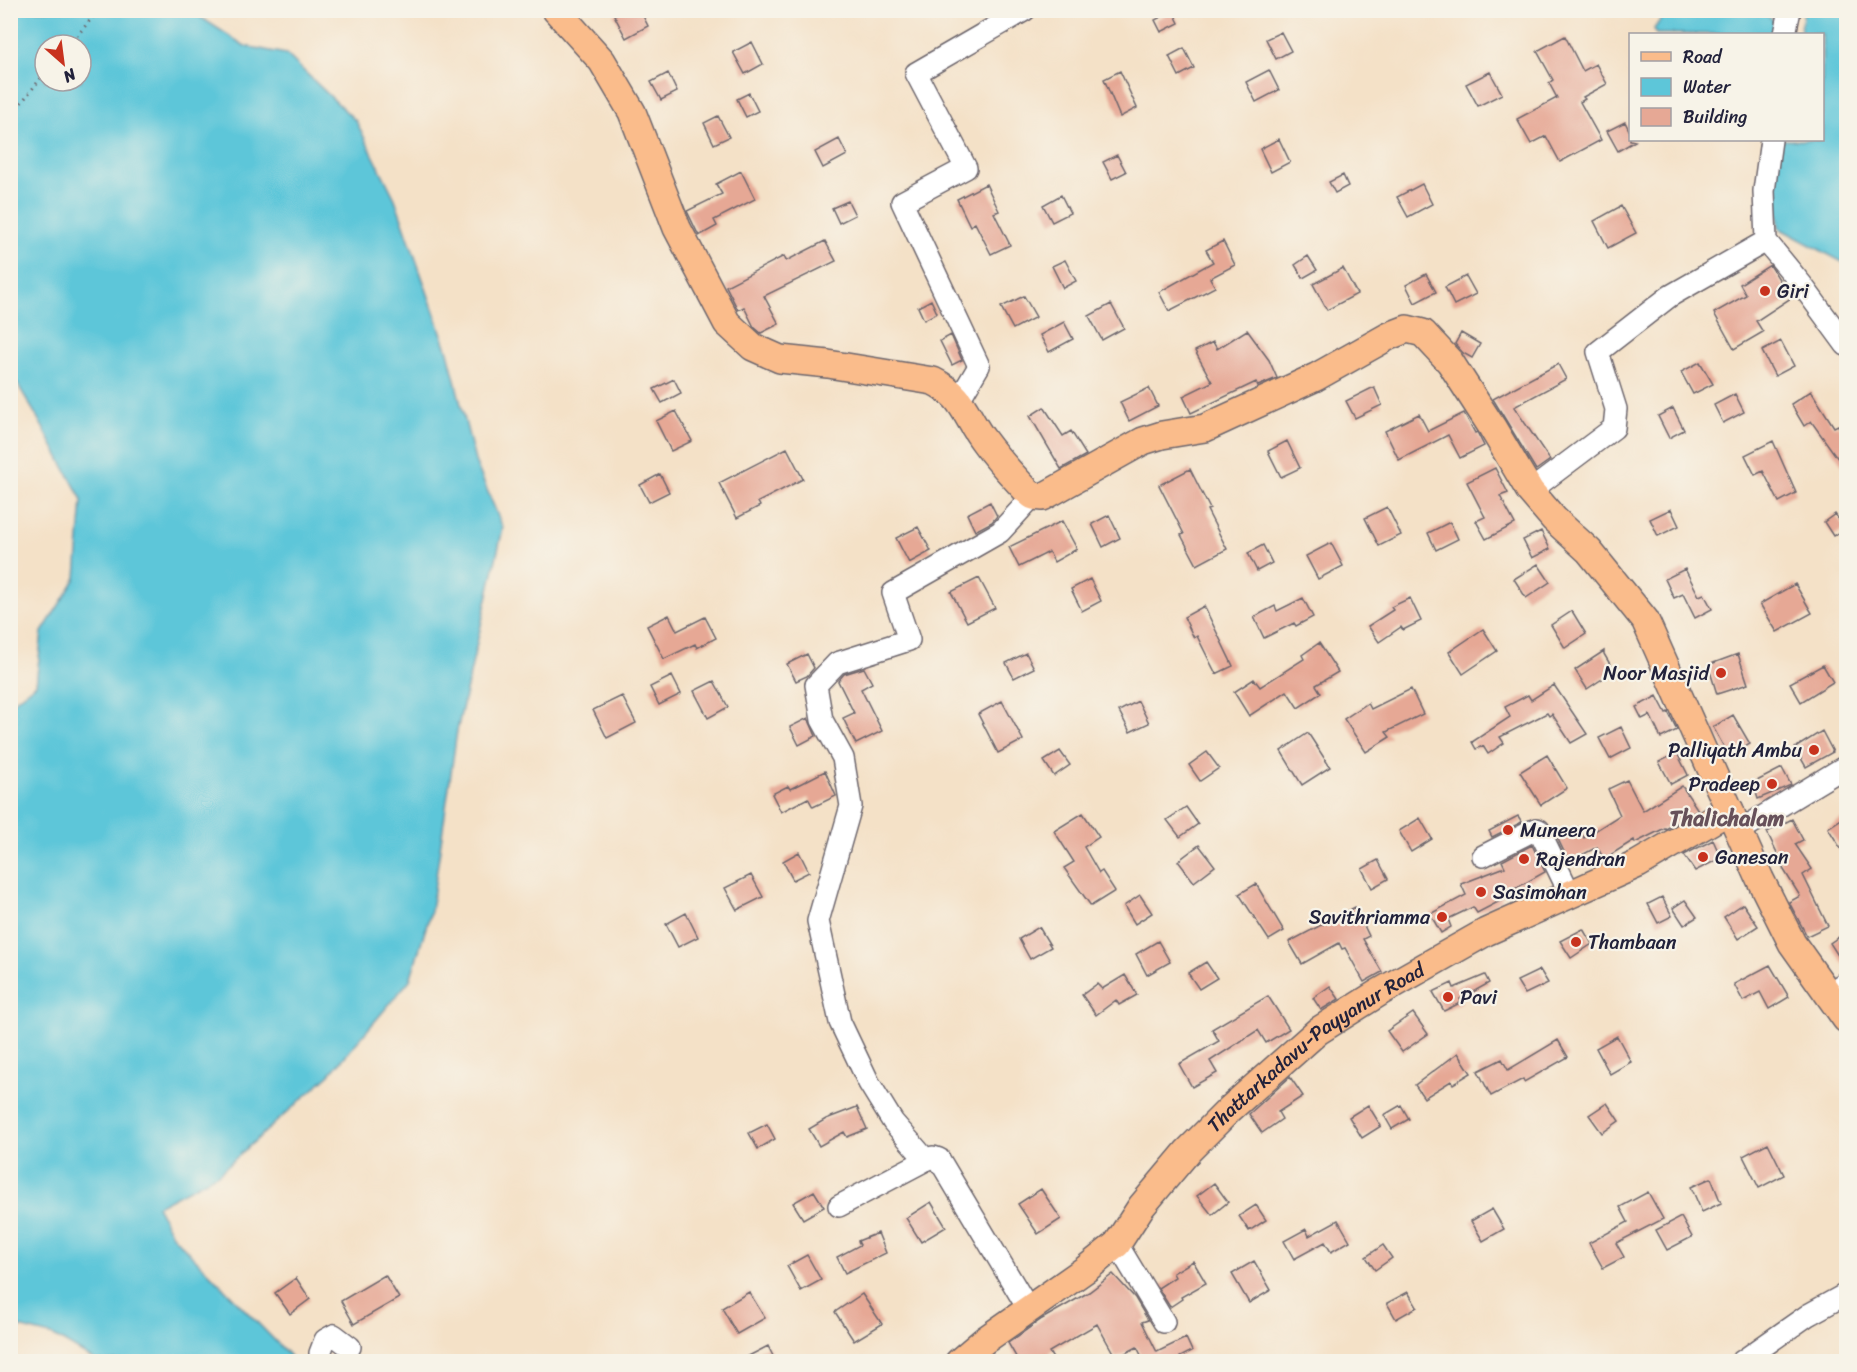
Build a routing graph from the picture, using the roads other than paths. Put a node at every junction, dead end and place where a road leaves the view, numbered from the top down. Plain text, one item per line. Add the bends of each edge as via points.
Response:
1 (556, 10) edge
2 (1025, 10) edge
3 (1772, 141) edge
4 (1766, 241) junction
5 (1846, 345) edge
6 (959, 400) junction
7 (1530, 491) junction
8 (1033, 496) junction
9 (1846, 766) edge
10 (1734, 820) junction
11 (1483, 856) dead end
12 (1570, 894) junction
13 (1837, 988) edge
14 (1846, 1019) edge
15 (926, 1160) junction
16 (839, 1206) dead end
17 (1118, 1244) junction
18 (1846, 1294) edge
19 (1029, 1310) junction
20 (1164, 1322) dead end
21 (350, 1347) dead end
22 (322, 1362) edge
23 (959, 1362) edge
24 (1741, 1362) edge

1 - 6 main road via 602,61 632,112 676,228 727,323 753,347 780,359 933,381
2 - 6 street via 916,72 966,168 902,202 979,366
3 - 4 street via 1764,191
4 - 5 street
4 - 7 street via 1670,296 1598,352 1616,409 1614,428
6 - 8 main road via 983,440
7 - 8 main road via 1450,362 1423,333 1407,329 1240,413 1205,428 1143,441 1063,487 1043,497
7 - 10 main road via 1589,551 1646,620
8 - 15 street via 1000,532 893,593 909,640 837,663 816,685 822,720 843,758 851,806 818,921 840,1022 893,1122
9 - 10 street
10 - 12 main road, Thattarkadavu-Payyanur Road
10 - 13 main road via 1792,943
11 - 12 street via 1539,830
12 - 17 main road, Thattarkadavu-Payyanur Road via 1486,932 1318,1031 1188,1152 1141,1207
13 - 14 main road
15 - 16 street
15 - 19 street via 939,1159
17 - 19 main road, Thattarkadavu-Payyanur Road
17 - 20 street
18 - 24 street via 1808,1315
19 - 23 main road, Thattarkadavu-Payyanur Road
21 - 22 street via 334,1335 325,1340 320,1353

